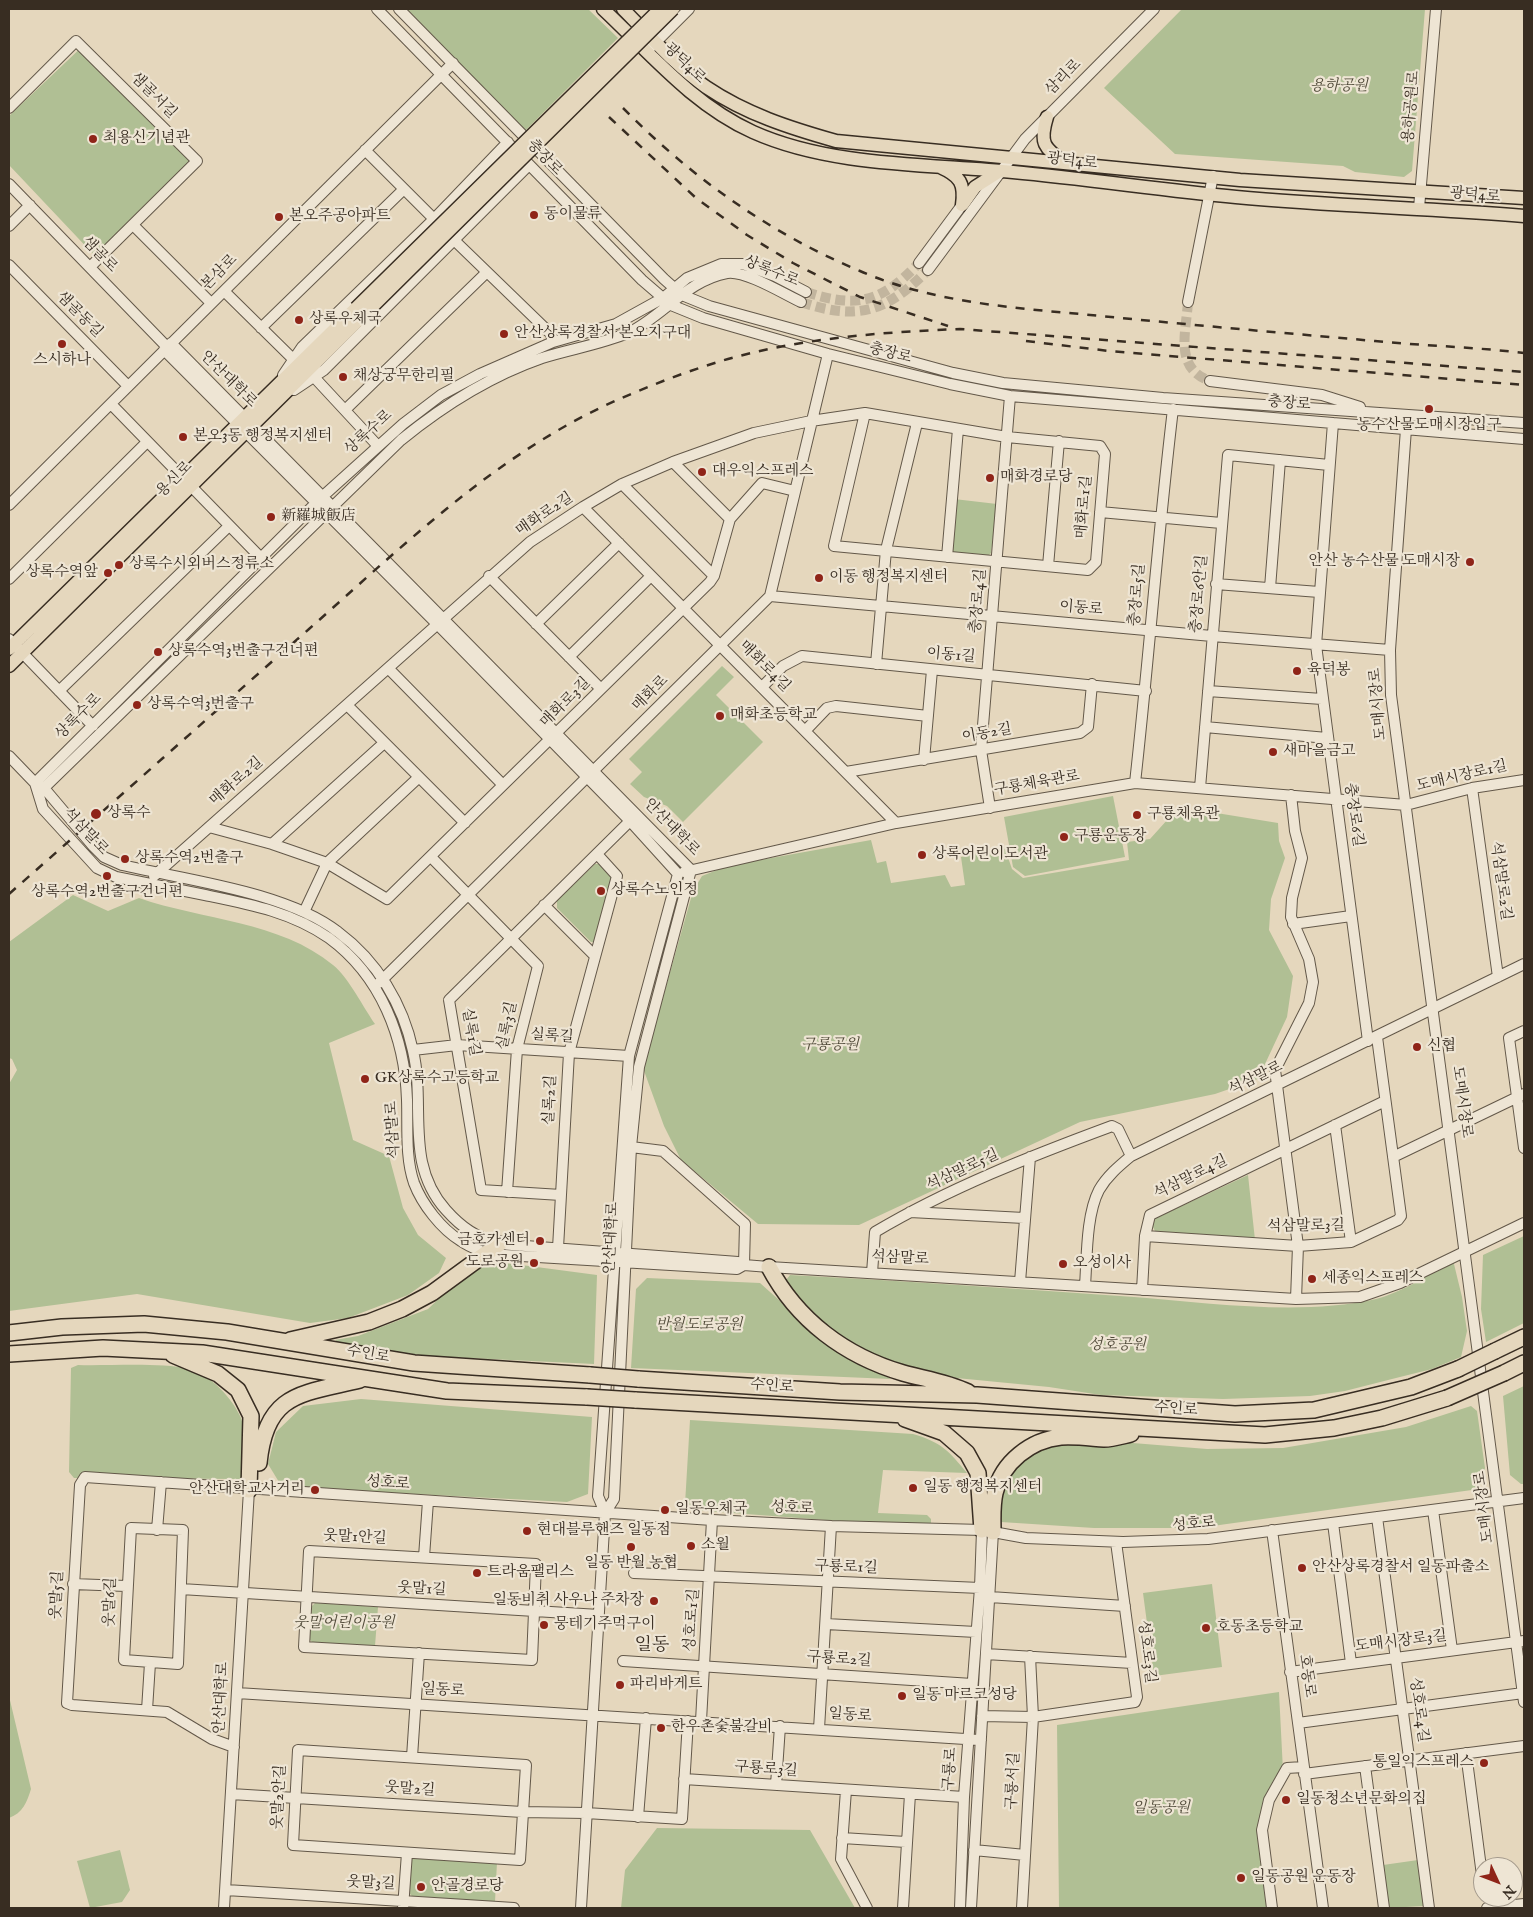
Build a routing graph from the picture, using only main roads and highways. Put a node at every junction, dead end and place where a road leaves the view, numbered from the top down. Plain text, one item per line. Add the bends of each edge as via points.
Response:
1 (604, 9) edge
2 (623, 9) edge
3 (660, 9) edge
4 (673, 9) edge
5 (633, 28) junction
6 (1047, 117) road end
7 (1065, 163) junction
8 (935, 165) junction
9 (1000, 170) junction
10 (1524, 198) edge
11 (1524, 216) edge
12 (360, 311) junction
13 (13, 647) edge
14 (9, 666) edge
15 (494, 1249) road end
16 (769, 1267) road end
17 (9, 1333) edge
18 (1524, 1337) edge
19 (286, 1341) junction
20 (163, 1351) junction
21 (9, 1354) edge
22 (1524, 1363) edge
23 (367, 1378) junction
24 (977, 1395) junction
25 (892, 1413) junction
26 (1168, 1430) junction

1 - 5 main road
2 - 5 main road
3 - 12 main road, bridge
4 - 12 main road, bridge
5 - 7 main road, 광덕4로 via 656,42 705,87 786,127 836,141
5 - 8 main road, 광덕4로 via 647,51 688,92 720,115 755,133 797,148 843,157
6 - 7 main road via 1042,133 1044,143 1049,152
7 - 10 main road, 광덕4로
8 - 9 main road, 광덕4로
8 - 9 main road via 949,171 961,182 964,190 962,205 975,187
9 - 11 main road, 광덕4로 via 1209,194
12 - 13 main road, 용신로 via 187,483
13 - 14 main road, 용신로
15 - 19 highway via 432,1293 402,1309 370,1322
16 - 24 highway via 797,1309 842,1348 902,1373 946,1382
17 - 19 highway, 수인로 via 144,1324
18 - 24 highway, 수인로, bridge via 1458,1369 1411,1387 1314,1410 1235,1414
19 - 24 highway, 수인로, bridge via 414,1363 840,1392
20 - 21 highway, 수인로 via 104,1348
20 - 23 highway, 수인로 via 202,1353
20 - 23 highway via 218,1374 238,1390 251,1416 249,1490 258,1474 260,1448 268,1424 282,1404 298,1395
22 - 26 highway, 수인로, bridge via 1447,1398 1382,1418 1334,1428 1265,1436
23 - 25 highway, 수인로, bridge via 446,1391
25 - 26 highway, 수인로
25 - 26 highway via 944,1433 967,1453 978,1473 988,1531 1000,1478 1030,1446 1059,1438 1106,1439

